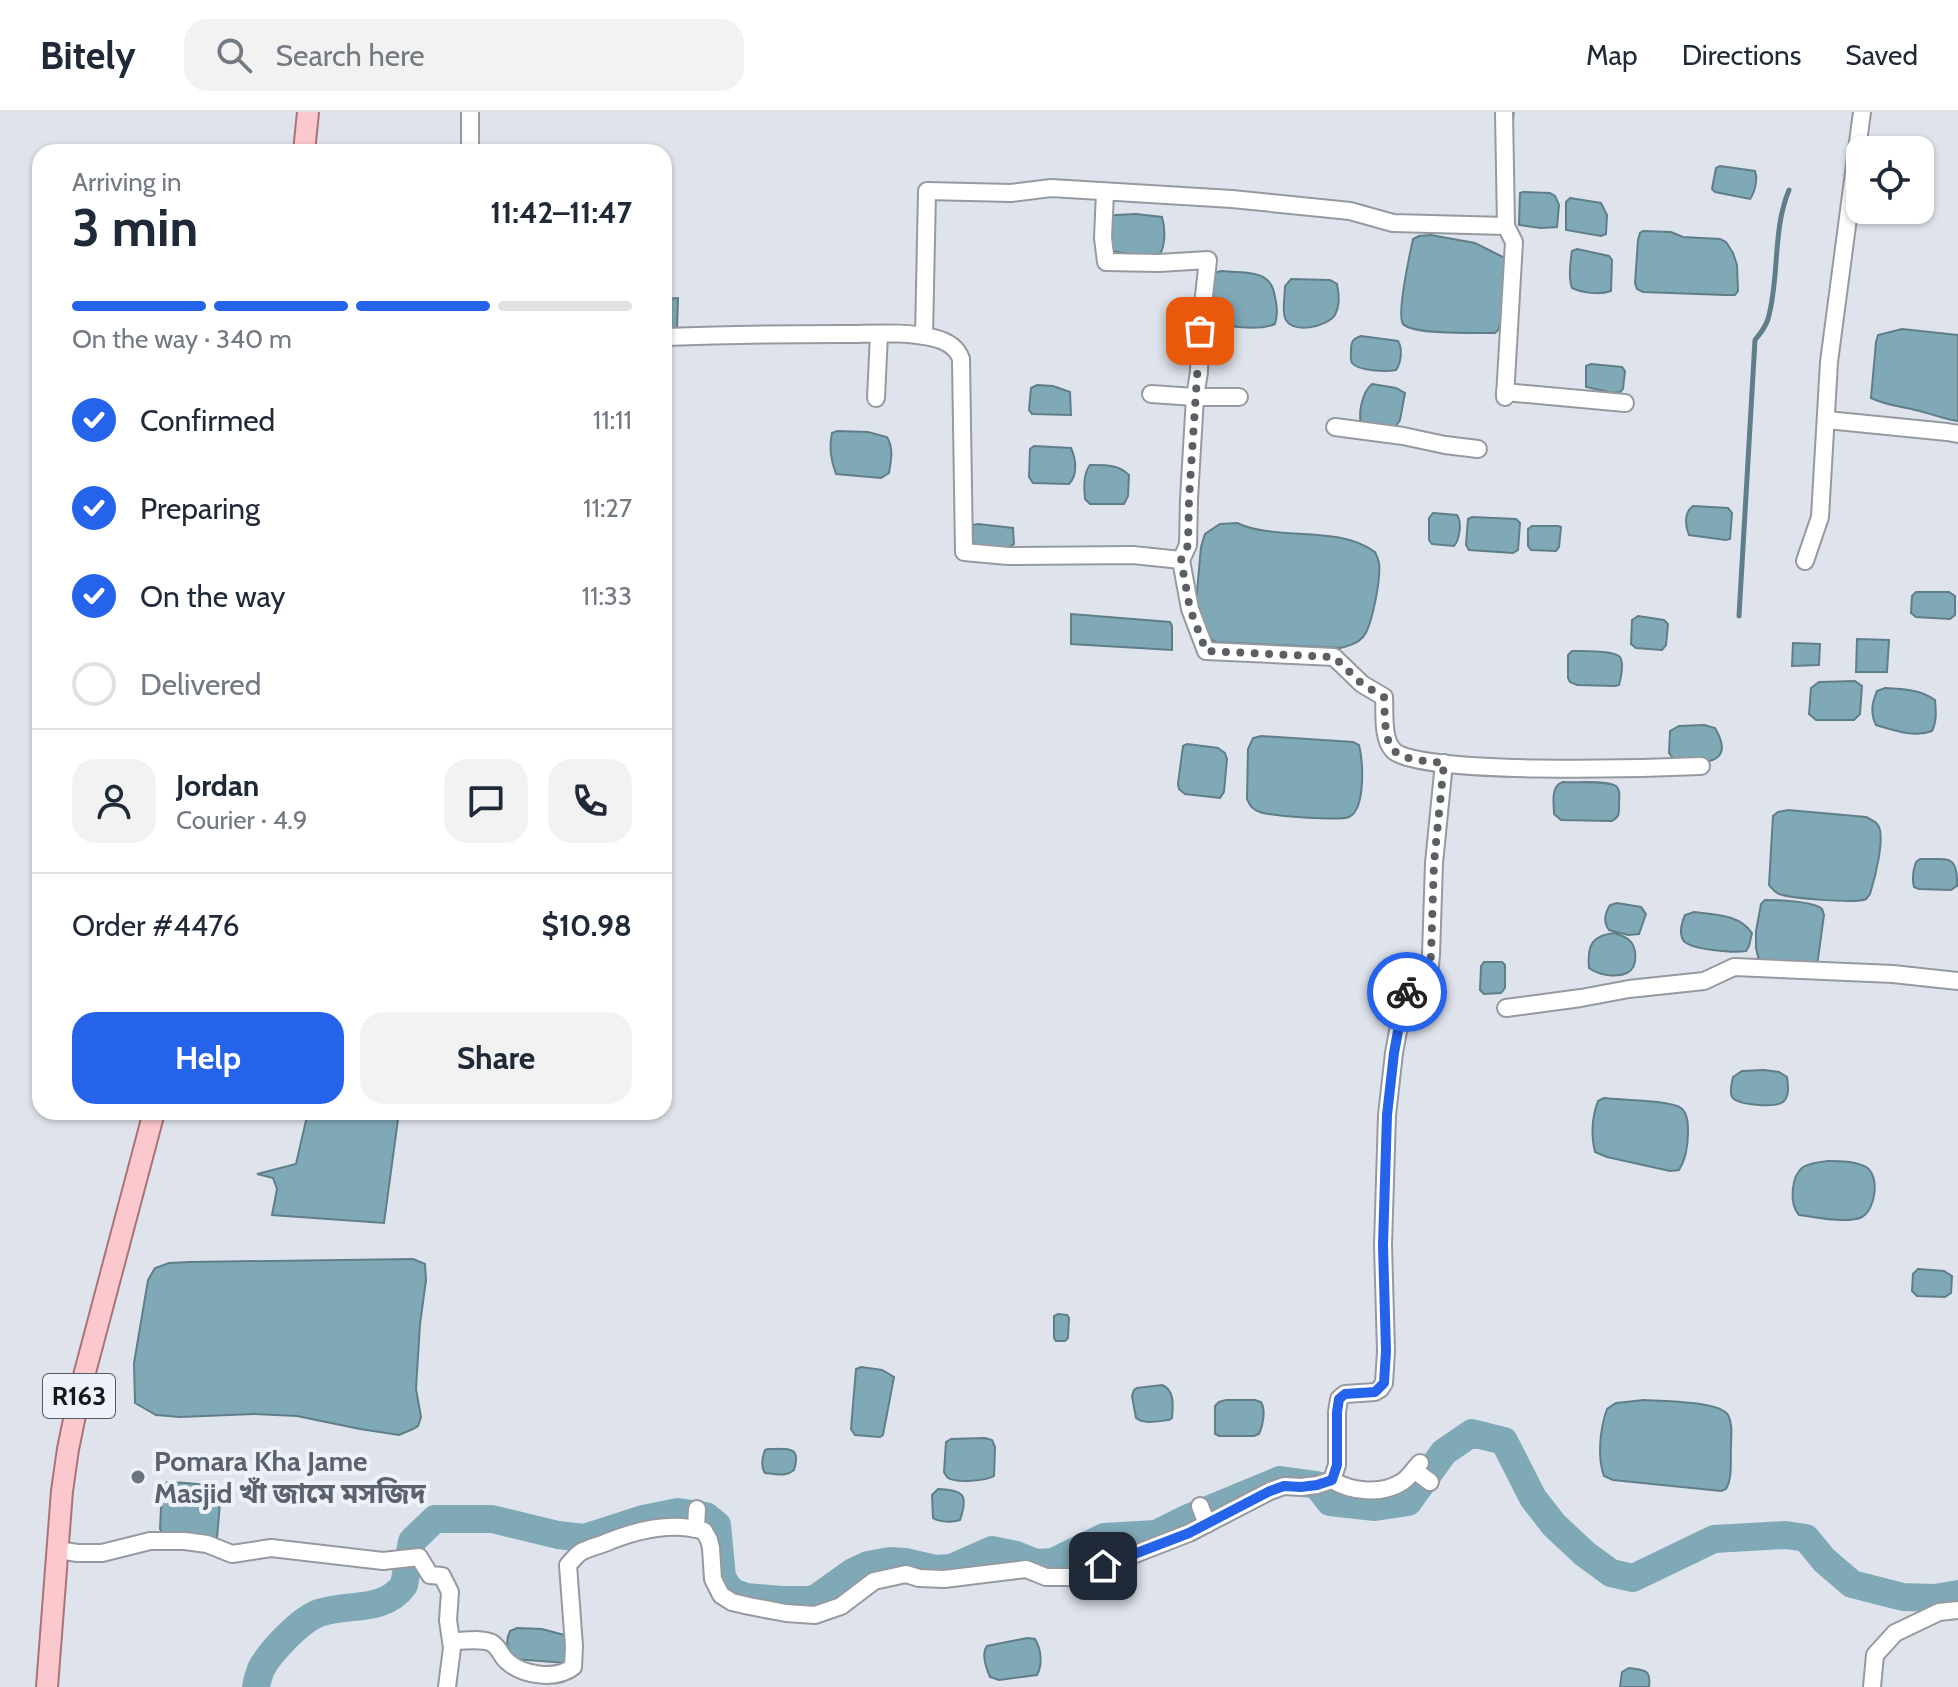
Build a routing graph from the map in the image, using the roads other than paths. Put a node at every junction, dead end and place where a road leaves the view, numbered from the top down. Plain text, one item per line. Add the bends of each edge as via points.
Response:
1 (308, 112) edge
2 (470, 112) edge
3 (1504, 112) edge
4 (1862, 112) edge
5 (305, 144) edge
6 (470, 144) edge
7 (1105, 192) junction
8 (1506, 226) junction
9 (879, 334) junction
10 (924, 336) junction
11 (672, 337) edge
12 (1151, 394) dead end
13 (1195, 397) junction
14 (1239, 397) dead end
15 (876, 398) dead end
16 (1625, 403) dead end
17 (1827, 420) junction
18 (1335, 427) dead end
19 (1958, 434) edge
20 (1478, 449) dead end
21 (1181, 560) junction
22 (1805, 561) dead end
23 (1444, 763) junction
24 (1701, 766) dead end
25 (1958, 981) edge
26 (1506, 1008) dead end
27 (152, 1120) edge
28 (1420, 1472) dead end
29 (1332, 1480) junction
30 (57, 1550) junction
31 (1958, 1610) edge
32 (451, 1638) junction
33 (47, 1687) edge
34 (447, 1687) edge
35 (1872, 1687) edge

1 - 5 main road
2 - 6 street
3 - 8 street
4 - 17 street via 1829,362
7 - 8 street via 1350,211 1393,223
7 - 10 street via 927,191
7 - 13 street via 1106,262 1208,260
8 - 16 street via 1514,242 1505,395
9 - 10 street
9 - 11 street
9 - 15 street
10 - 21 street via 951,345 961,359 964,552
12 - 13 street
13 - 14 street
13 - 21 street via 1188,545
17 - 19 street
17 - 22 street via 1820,517
18 - 20 street
21 - 23 street via 1190,609 1206,651 1334,657 1384,697 1385,728 1393,752
23 - 24 street via 1546,770
23 - 29 street via 1428,986 1405,993 1387,1115 1384,1383 1375,1392 1339,1399
25 - 26 street via 1734,967 1704,981
27 - 30 main road, R163 via 75,1412
28 - 29 street via 1386,1489 1358,1490
29 - 32 street via 1284,1486 1204,1515 1189,1533 1076,1577 1046,1577 1026,1569 944,1579 906,1574 874,1581 841,1606 815,1615 749,1606 721,1595 713,1579 709,1540 697,1520 635,1532 578,1553 568,1565 574,1646 569,1671 531,1674 508,1663 490,1642
30 - 32 street via 102,1553 150,1541 185,1541 232,1554 271,1548 383,1561 419,1557 430,1575 442,1576 450,1592
30 - 33 main road, R163
31 - 35 street via 1939,1612 1895,1633 1875,1655
32 - 34 street

